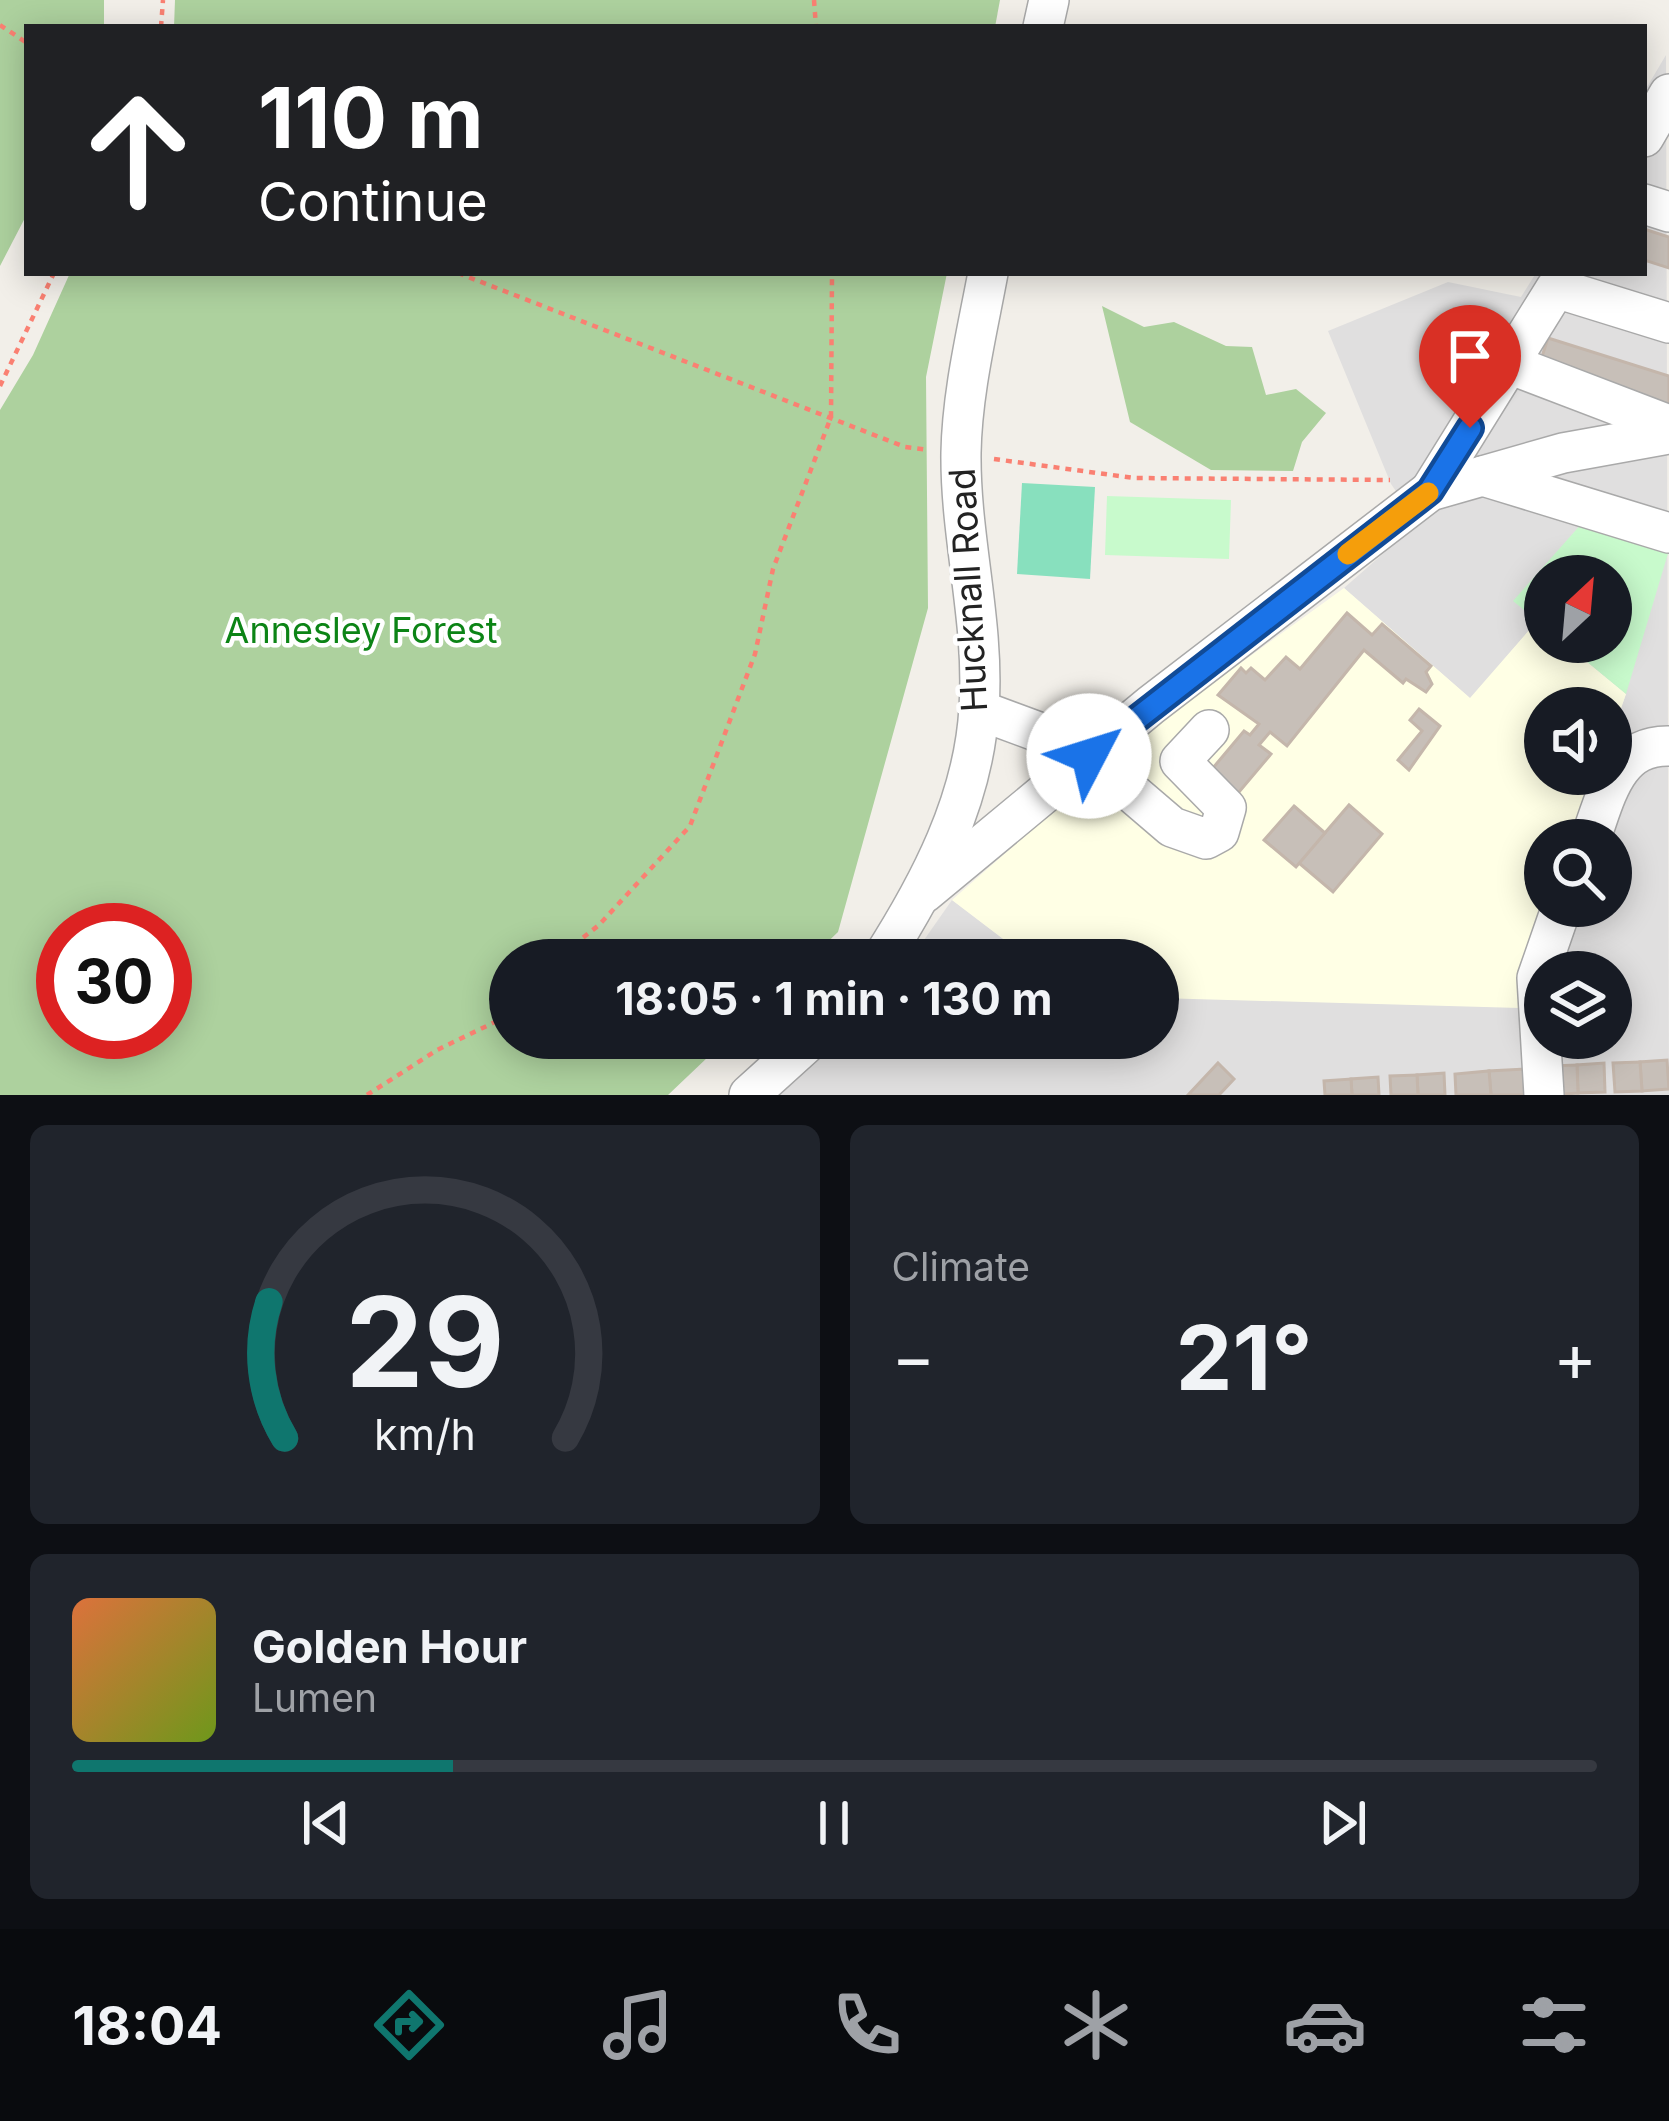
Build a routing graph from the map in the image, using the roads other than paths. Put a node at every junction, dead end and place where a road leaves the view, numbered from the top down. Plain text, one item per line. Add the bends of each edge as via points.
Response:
1 (1669, 94) edge
2 (1647, 132) edge
3 (988, 276) edge
4 (1561, 281) edge
5 (1669, 322) edge
6 (1509, 364) junction
7 (1669, 425) edge
8 (1669, 434) edge
9 (1483, 476) junction
10 (1415, 488) junction
11 (1669, 533) edge
12 (980, 710) junction
13 (1209, 730) dead end
14 (1669, 746) edge
15 (1099, 747) junction
16 (1600, 819) edge
17 (924, 893) junction
18 (1555, 927) edge
19 (894, 939) edge
20 (789, 1059) edge
21 (749, 1095) edge
22 (1544, 1095) edge

1 - 2 street
3 - 12 street, Hucknall Road via 961,454
4 - 5 street
4 - 6 street
6 - 7 street
6 - 10 street
8 - 9 street
9 - 10 street
9 - 11 street
10 - 15 street
12 - 15 street
12 - 17 street, Hucknall Road via 960,804
13 - 15 street via 1180,761 1226,808 1219,832 1206,839 1172,827
14 - 16 street via 1644,747 1624,760
15 - 17 street
17 - 19 street, Hucknall Road
18 - 22 street via 1537,978
20 - 21 street

